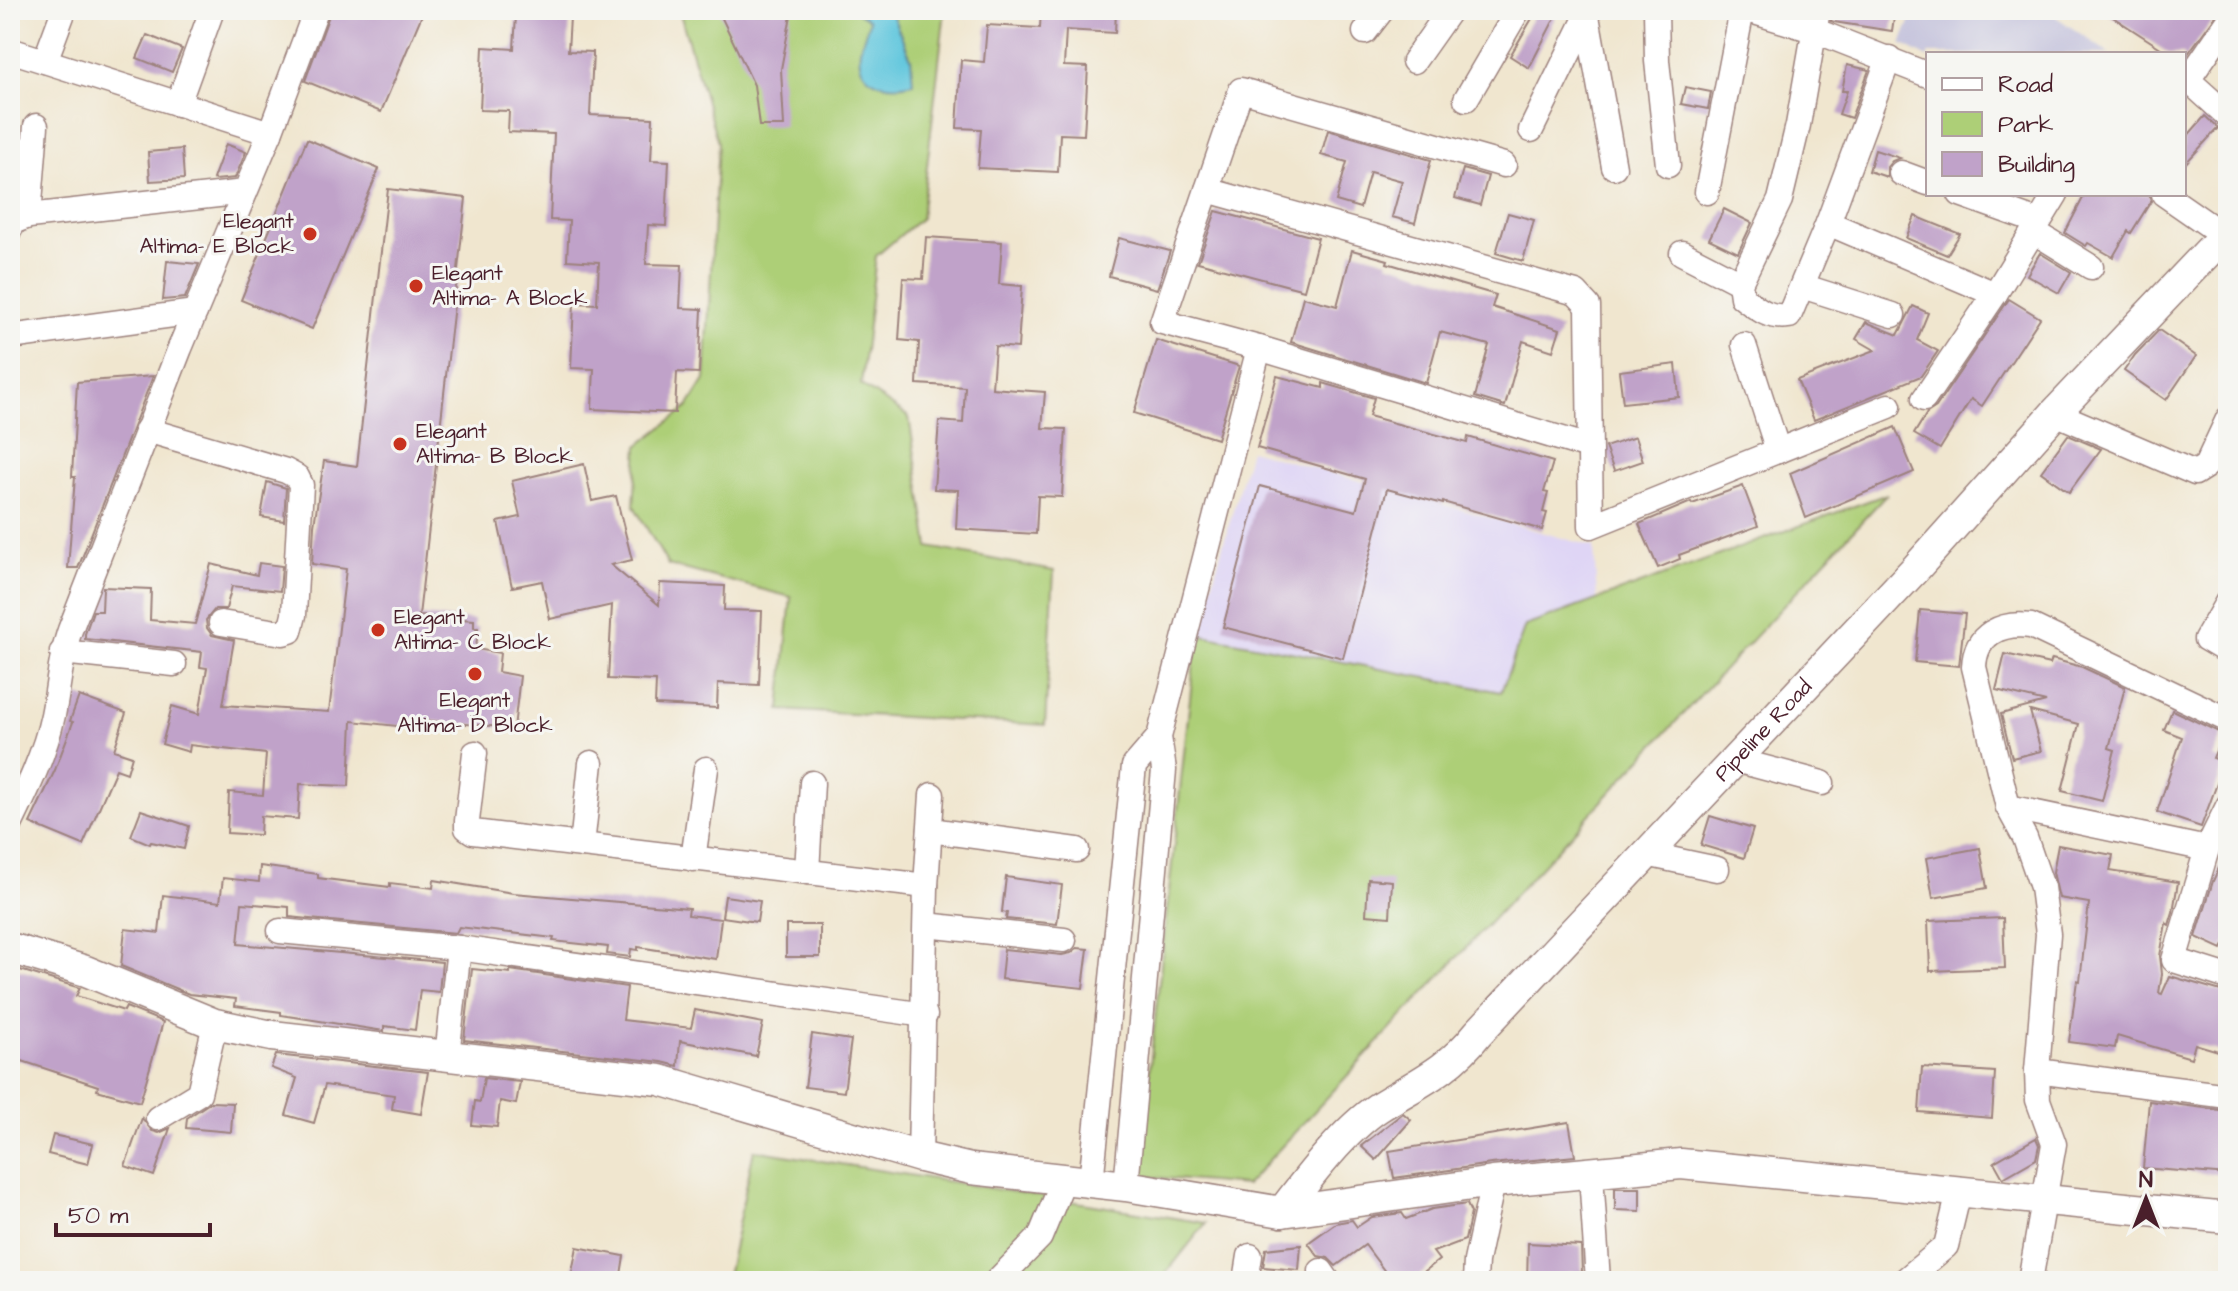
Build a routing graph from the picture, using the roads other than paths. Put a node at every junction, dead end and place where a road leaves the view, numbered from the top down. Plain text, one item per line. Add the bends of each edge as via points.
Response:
1 (64, 10) edge
2 (212, 10) edge
3 (316, 10) edge
4 (1382, 10) edge
5 (1450, 10) edge
6 (1518, 10) edge
7 (1656, 10) edge
8 (1745, 10) edge
9 (1588, 13) edge
10 (1817, 21) edge
11 (2228, 22) edge
12 (1365, 32) dead end
13 (10, 50) edge
14 (1889, 58) junction
15 (45, 61) junction
16 (1414, 61) dead end
17 (1926, 74) edge
18 (1466, 99) dead end
19 (178, 104) junction
20 (2228, 116) edge
21 (36, 126) dead end
22 (1531, 130) dead end
23 (270, 133) junction
24 (1504, 165) dead end
25 (1668, 165) dead end
26 (1614, 167) dead end
27 (1901, 173) dead end
28 (1926, 182) edge
29 (1207, 190) junction
30 (245, 192) junction
31 (1707, 192) dead end
32 (1965, 196) edge
33 (2055, 196) edge
34 (2167, 196) edge
35 (19, 222) edge
36 (1828, 223) junction
37 (2035, 226) junction
38 (2226, 233) edge
39 (1682, 253) dead end
40 (2091, 267) dead end
41 (1740, 283) junction
42 (1802, 286) junction
43 (1995, 294) junction
44 (195, 312) junction
45 (1893, 315) dead end
46 (10, 337) edge
47 (1744, 345) dead end
48 (1259, 348) junction
49 (1924, 399) dead end
50 (1889, 406) dead end
51 (2055, 413) junction
52 (2228, 419) edge
53 (147, 430) junction
54 (1589, 447) junction
55 (1778, 451) junction
56 (2228, 601) edge
57 (221, 623) dead end
58 (62, 652) junction
59 (2228, 652) edge
60 (174, 664) dead end
61 (2228, 720) edge
62 (1159, 737) junction
63 (475, 753) dead end
64 (1735, 760) junction
65 (591, 763) dead end
66 (706, 769) dead end
67 (812, 783) dead end
68 (1822, 783) dead end
69 (932, 795) dead end
70 (2228, 806) edge
71 (2008, 807) junction
72 (10, 825) edge
73 (930, 830) junction
74 (582, 845) junction
75 (2207, 849) junction
76 (1077, 850) dead end
77 (1646, 854) junction
78 (693, 859) junction
79 (1717, 869) dead end
80 (807, 872) junction
81 (926, 886) junction
82 (926, 925) junction
83 (280, 931) dead end
84 (1064, 940) dead end
85 (10, 948) edge
86 (459, 948) junction
87 (2228, 977) edge
88 (925, 1015) junction
89 (215, 1024) junction
90 (447, 1056) junction
91 (2037, 1071) junction
92 (2228, 1096) edge
93 (158, 1118) dead end
94 (920, 1157) junction
95 (1591, 1174) junction
96 (1077, 1181) junction
97 (1493, 1182) junction
98 (1126, 1186) junction
99 (1959, 1192) junction
100 (2044, 1200) junction
101 (1282, 1212) junction
102 (2228, 1218) edge
103 (1250, 1256) dead end
104 (997, 1281) edge
105 (1246, 1281) edge
106 (1475, 1281) edge
107 (1598, 1281) edge
108 (1904, 1281) edge
109 (2030, 1281) edge

1 - 15 street
2 - 19 street
3 - 23 street
4 - 12 street
5 - 16 street
6 - 18 street
7 - 25 street
8 - 10 street
8 - 31 street
9 - 22 street
9 - 26 street
10 - 14 street
10 - 41 street via 1780,200
11 - 20 street via 2188,80
13 - 15 street
14 - 17 street
14 - 36 street
15 - 19 street
19 - 23 street
21 - 35 street
23 - 30 street
24 - 29 street via 1241,90
27 - 28 street
29 - 48 street via 1162,322
29 - 54 street via 1576,293 1588,306
30 - 35 street
30 - 44 street
32 - 37 street
33 - 37 street
34 - 38 street
36 - 42 street
36 - 43 street
37 - 40 street
37 - 43 street
38 - 51 street, Pipeline Road
39 - 41 street
41 - 42 street via 1742,297 1776,318 1789,316
42 - 45 street
43 - 49 street
44 - 46 street
44 - 53 street
47 - 55 street
48 - 54 street
48 - 62 street
50 - 55 street
51 - 52 street via 2195,473 2206,466
51 - 64 street, Pipeline Road
53 - 57 street via 291,473 301,485 290,631
53 - 58 street
54 - 55 street via 1591,526
56 - 59 street via 2206,639
58 - 60 street
58 - 72 street via 40,759
61 - 71 street via 2031,626 2000,627 1978,645 1974,667
62 - 96 street via 1134,766
62 - 98 street via 1164,770
63 - 74 street via 467,828
64 - 68 street
64 - 77 street, Pipeline Road
65 - 74 street
66 - 78 street
67 - 80 street
69 - 73 street
70 - 75 street
71 - 75 street
71 - 91 street via 2042,887 2048,934
73 - 76 street
73 - 81 street
74 - 78 street
75 - 87 street via 2174,960
77 - 79 street
77 - 101 street, Pipeline Road via 1461,1054 1377,1108 1321,1161
78 - 80 street
80 - 81 street
81 - 82 street
82 - 84 street
82 - 88 street
83 - 86 street
85 - 89 street via 86,971
86 - 88 street
86 - 90 street
88 - 94 street
89 - 90 street via 272,1036
89 - 93 street via 199,1093
90 - 94 street via 660,1080
91 - 92 street
91 - 100 street via 2038,1100 2054,1144
94 - 96 street via 971,1169
95 - 97 street
95 - 99 street via 1681,1164
95 - 107 street
96 - 98 street
96 - 104 street via 1040,1237
97 - 101 street
97 - 106 street
98 - 101 street
99 - 100 street
99 - 108 street via 1946,1246
100 - 102 street
100 - 109 street
103 - 105 street

